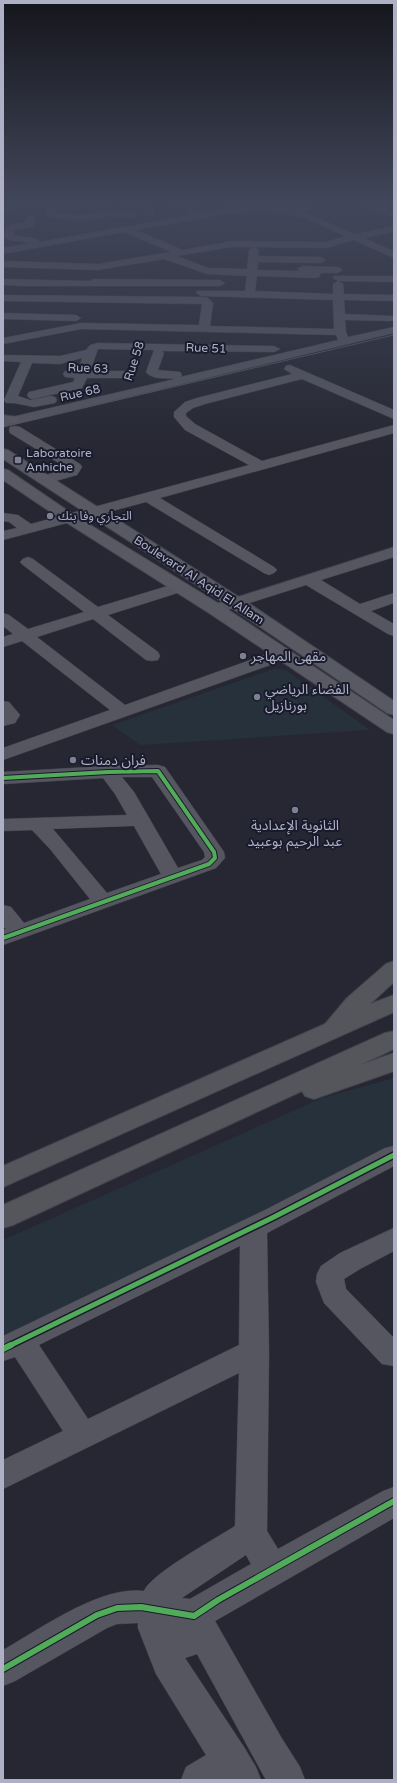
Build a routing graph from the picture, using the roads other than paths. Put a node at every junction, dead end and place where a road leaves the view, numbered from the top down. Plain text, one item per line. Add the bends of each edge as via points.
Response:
1 (15, 286) edge
2 (18, 286) edge
3 (93, 286) junction
4 (145, 286) edge
5 (145, 286) edge
6 (153, 286) edge
7 (174, 286) edge
8 (195, 286) edge
9 (198, 286) edge
10 (268, 286) edge
11 (286, 286) edge
12 (286, 286) edge
13 (336, 286) edge
14 (347, 286) edge
15 (354, 286) edge
16 (361, 286) edge
17 (371, 286) edge
18 (271, 289) junction
19 (179, 291) junction
20 (3, 292) edge
21 (394, 292) edge
22 (3, 298) edge
23 (394, 298) edge
24 (132, 305) junction
25 (394, 306) edge
26 (207, 308) junction
27 (3, 316) edge
28 (393, 320) edge
29 (81, 322) junction
30 (258, 330) junction
31 (278, 330) junction
32 (240, 333) junction
33 (342, 337) junction
34 (195, 339) junction
35 (3, 341) edge
36 (141, 341) junction
37 (114, 346) junction
38 (3, 349) edge
39 (237, 349) junction
40 (256, 349) junction
41 (219, 351) junction
42 (158, 353) junction
43 (179, 354) junction
44 (277, 358) junction
45 (23, 359) junction
46 (106, 362) junction
47 (4, 363) edge
48 (86, 364) junction
49 (46, 368) junction
50 (237, 368) junction
51 (214, 374) junction
52 (302, 375) junction
53 (195, 378) junction
54 (175, 379) junction
55 (77, 390) junction
56 (54, 391) junction
57 (122, 395) junction
58 (10, 400) edge
59 (32, 400) junction
60 (92, 401) junction
61 (394, 415) edge
62 (7, 424) edge
63 (394, 429) edge
64 (3, 453) edge
65 (260, 466) junction
66 (3, 473) edge
67 (45, 480) junction
68 (148, 497) junction
69 (92, 512) junction
70 (3, 517) edge
71 (69, 518) junction
72 (29, 529) junction
73 (3, 536) edge
74 (394, 552) edge
75 (394, 559) edge
76 (28, 562) dead end
77 (269, 570) dead end
78 (313, 582) junction
79 (181, 587) junction
80 (394, 598) edge
81 (240, 606) junction
82 (360, 609) junction
83 (219, 612) junction
84 (97, 613) junction
85 (3, 618) edge
86 (394, 631) edge
87 (26, 636) junction
88 (3, 642) edge
89 (284, 654) junction
90 (152, 656) dead end
91 (3, 706) edge
92 (394, 709) edge
93 (122, 711) junction
94 (3, 721) edge
95 (394, 728) edge
96 (3, 754) edge
97 (108, 772) junction
98 (3, 778) edge
99 (141, 820) junction
100 (37, 824) junction
101 (3, 826) edge
102 (173, 877) junction
103 (103, 902) junction
104 (3, 912) edge
105 (11, 935) edge
106 (394, 970) edge
107 (394, 1003) edge
108 (331, 1030) junction
109 (394, 1040) edge
110 (394, 1062) edge
111 (186, 1134) junction
112 (394, 1155) edge
113 (3, 1177) edge
114 (3, 1217) edge
115 (252, 1226) junction
116 (394, 1239) edge
117 (12, 1345) edge
118 (254, 1352) junction
119 (393, 1356) edge
120 (83, 1436) junction
121 (3, 1475) edge
122 (394, 1501) edge
123 (251, 1534) junction
124 (273, 1570) junction
125 (154, 1608) junction
126 (199, 1625) junction
127 (162, 1649) junction
128 (3, 1669) edge
129 (237, 1770) edge
130 (199, 1780) edge
131 (287, 1780) edge

1 - 20 street
2 - 22 street
3 - 24 street
3 - 24 street
3 - 24 street via 110,299
3 - 29 street
4 - 24 street
5 - 24 street
6 - 36 street, Rue 58
7 - 19 street
8 - 19 street
9 - 19 street
10 - 18 street
11 - 18 street
12 - 18 street
13 - 33 street
14 - 28 street
15 - 25 street
16 - 23 street
17 - 21 street
19 - 26 street via 207,302
19 - 36 street
24 - 29 street
24 - 36 street
24 - 36 street
26 - 34 street
26 - 36 street
27 - 29 street
28 - 33 street
29 - 35 street
30 - 31 street
30 - 32 street
30 - 40 street
31 - 33 street
31 - 44 street
32 - 34 street
32 - 39 street
33 - 44 street
34 - 36 street, Rue 51
34 - 36 street
34 - 41 street, Rue 51
34 - 43 street
34 - 53 street
36 - 37 street
36 - 42 street
36 - 46 street, Rue 63
36 - 48 street
36 - 55 street, Rue 68
36 - 57 street, Rue 58
37 - 46 street
37 - 48 street via 95,346
38 - 45 street
39 - 40 street, Rue 51
39 - 41 street, Rue 51
39 - 50 street
40 - 44 street, Rue 51
41 - 51 street
42 - 43 street
42 - 54 street via 152,372
43 - 54 street
44 - 50 street
44 - 52 street
45 - 47 street
45 - 49 street
45 - 58 street
46 - 48 street, Rue 63
48 - 49 street, Rue 63
48 - 49 street
48 - 55 street
48 - 56 street via 60,374
49 - 59 street
50 - 51 street
51 - 53 street
52 - 61 street
52 - 65 street via 201,400 180,412 180,417 190,427
53 - 54 street
54 - 57 street
55 - 56 street
55 - 59 street, Rue 68
55 - 60 street
56 - 59 street
57 - 60 street
58 - 59 street via 25,404
60 - 62 street
62 - 67 street via 75,467 72,472
63 - 65 street
64 - 67 main road, Boulevard Al Aqid El Allam
65 - 68 street
66 - 71 main road, Boulevard Al Aqid El Allam
67 - 69 main road, Boulevard Al Aqid El Allam
68 - 69 street
68 - 77 street
69 - 71 street
69 - 81 main road, Boulevard Al Aqid El Allam
70 - 72 street via 14,518
71 - 72 street
71 - 79 main road, Boulevard Al Aqid El Allam
72 - 73 street
74 - 78 street
75 - 78 street
76 - 84 street
78 - 81 street
78 - 82 street
79 - 83 main road, Boulevard Al Aqid El Allam
79 - 84 street
80 - 82 street
81 - 83 street
81 - 92 main road, Boulevard Al Aqid El Allam
82 - 86 street
83 - 89 main road, Boulevard Al Aqid El Allam
84 - 87 street
84 - 90 street
85 - 87 street
87 - 88 street
87 - 93 street
89 - 93 street
89 - 95 main road, Boulevard Al Aqid El Allam
91 - 94 street via 11,715
93 - 96 street
97 - 98 street
97 - 99 street
97 - 102 street via 158,771 214,852 215,858 209,864
99 - 100 street
99 - 102 street
100 - 101 street
100 - 103 street
102 - 103 street
103 - 105 street
104 - 105 street
106 - 108 highway
107 - 108 highway
108 - 113 highway
109 - 111 highway
110 - 111 highway via 245,1116
111 - 114 highway
112 - 115 street
115 - 117 street
115 - 118 street
116 - 119 street via 350,1261 331,1274 330,1282 334,1295
117 - 120 street
118 - 120 street
118 - 123 street
120 - 121 street
122 - 124 street
123 - 124 street
123 - 125 street via 173,1584 157,1599
124 - 126 street via 218,1600
125 - 126 street
125 - 127 street via 155,1628
125 - 128 street via 116,1608 106,1611
126 - 127 street
126 - 131 street
127 - 129 street
129 - 130 street

